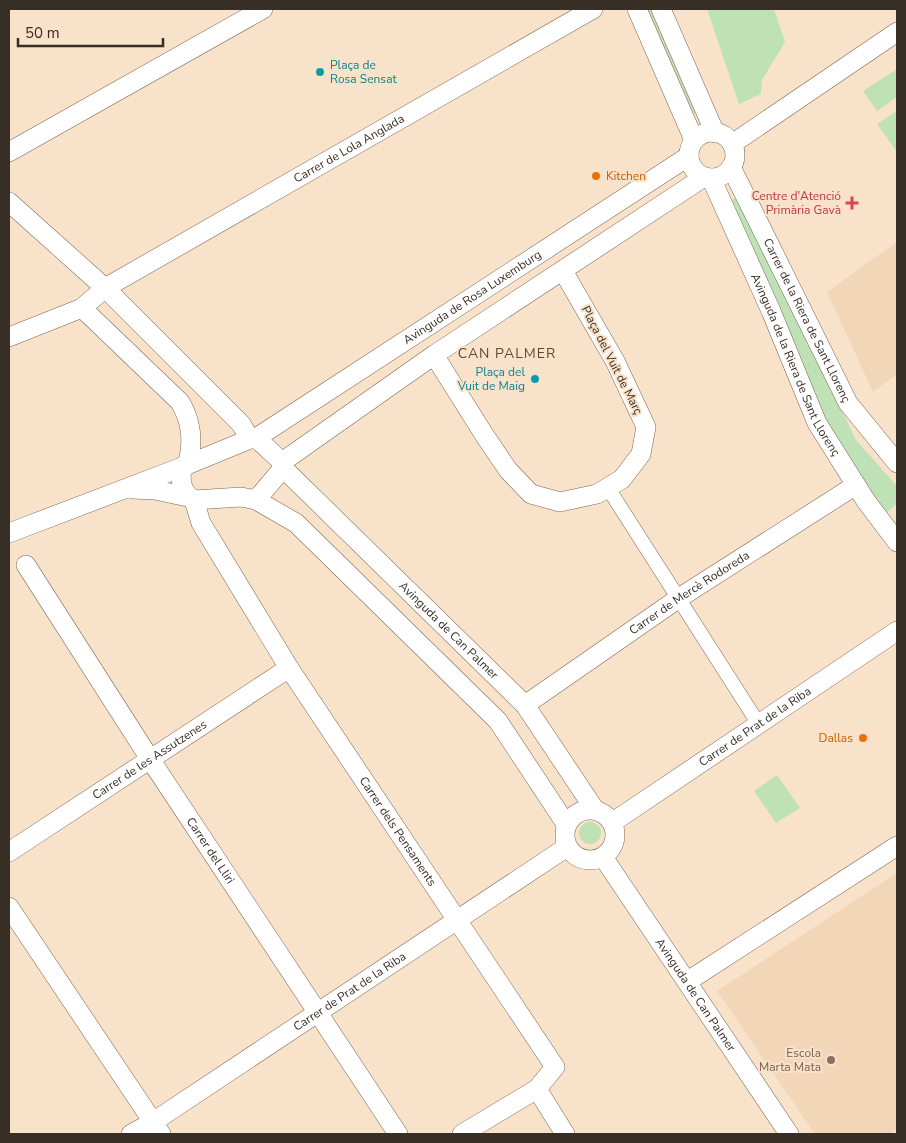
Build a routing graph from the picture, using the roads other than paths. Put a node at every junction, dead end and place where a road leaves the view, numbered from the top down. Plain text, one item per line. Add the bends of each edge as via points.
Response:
1 (263, 9) edge
2 (593, 9) edge
3 (637, 9) edge
4 (661, 9) edge
5 (897, 32) edge
6 (715, 133) junction
7 (732, 144) junction
8 (692, 148) junction
9 (9, 152) edge
10 (731, 167) junction
11 (707, 178) junction
12 (9, 202) edge
13 (563, 271) junction
14 (105, 288) junction
15 (82, 308) junction
16 (9, 337) edge
17 (434, 355) junction
18 (253, 433) junction
19 (897, 463) edge
20 (283, 465) junction
21 (184, 466) junction
22 (856, 486) junction
23 (608, 488) junction
24 (124, 489) junction
25 (184, 497) junction
26 (256, 500) junction
27 (9, 533) edge
28 (897, 542) edge
29 (26, 565) dead end
30 (679, 598) junction
31 (897, 631) edge
32 (288, 668) junction
33 (524, 705) junction
34 (758, 723) junction
35 (150, 759) junction
36 (596, 810) junction
37 (613, 822) junction
38 (566, 824) junction
39 (897, 846) edge
40 (568, 847) junction
41 (9, 852) edge
42 (603, 856) junction
43 (9, 907) edge
44 (458, 921) junction
45 (688, 981) junction
46 (318, 1013) junction
47 (536, 1089) junction
48 (157, 1128) edge
49 (131, 1134) edge
50 (398, 1134) edge
51 (462, 1134) edge
52 (565, 1134) edge
53 (789, 1134) edge

1 - 9 street
2 - 14 street, Carrer de Lola Anglada
3 - 8 street
4 - 6 street
5 - 7 street
6 - 7 street
6 - 8 street via 700,135
7 - 10 street via 735,156
8 - 11 street via 692,168
8 - 18 street, Avinguda de Rosa Luxemburg
10 - 11 street via 720,177
10 - 19 street, Carrer de la Riera de Sant Llorenç via 848,403
11 - 13 street
11 - 22 street, Avinguda de la Riera de Sant Llorenç via 771,311 817,423
12 - 14 street
13 - 17 street
13 - 23 street, Plaça del Vuit de Març via 615,361 646,427 641,454 622,480
14 - 15 street
14 - 18 street
15 - 16 street
15 - 21 street via 180,402 190,422 191,434
17 - 20 street
17 - 23 street, Plaça del Vuit de Març via 508,470 531,494 560,502 597,494
18 - 20 street, Avinguda de Can Palmer
18 - 21 street, Avinguda de Rosa Luxemburg
20 - 26 street
20 - 33 street, Avinguda de Can Palmer
21 - 24 street, Avinguda de Rosa Luxemburg
21 - 25 street, Carrer dels Pensaments
22 - 28 street, Avinguda de la Riera de Sant Llorenç
22 - 30 street, Carrer de Mercè Rodoreda
23 - 30 street
24 - 25 street via 142,488
24 - 27 street, Avinguda de Rosa Luxemburg
25 - 26 street
25 - 32 street, Carrer dels Pensaments
26 - 38 street via 296,523 498,721
29 - 35 street, Carrer del Lliri
30 - 33 street, Carrer de Mercè Rodoreda
30 - 34 street
31 - 34 street, Carrer de Prat de la Riba
32 - 35 street, Carrer de les Assutzenes
32 - 44 street, Carrer dels Pensaments
33 - 36 street, Avinguda de Can Palmer
34 - 37 street, Carrer de Prat de la Riba
35 - 41 street, Carrer de les Assutzenes
35 - 46 street, Carrer del Lliri
36 - 37 street
36 - 38 street via 578,812
37 - 42 street via 616,838 609,852
38 - 40 street
39 - 45 street
40 - 42 street via 572,853 587,860
40 - 44 street, Carrer de Prat de la Riba
42 - 45 street, Avinguda de Can Palmer
43 - 48 street
44 - 46 street, Carrer de Prat de la Riba
44 - 47 street, Carrer dels Pensaments via 555,1067
45 - 53 street, Avinguda de Can Palmer
46 - 48 street, Carrer de Prat de la Riba
46 - 50 street, Carrer del Lliri
47 - 51 street
47 - 52 street
48 - 49 street, Carrer de Prat de la Riba

